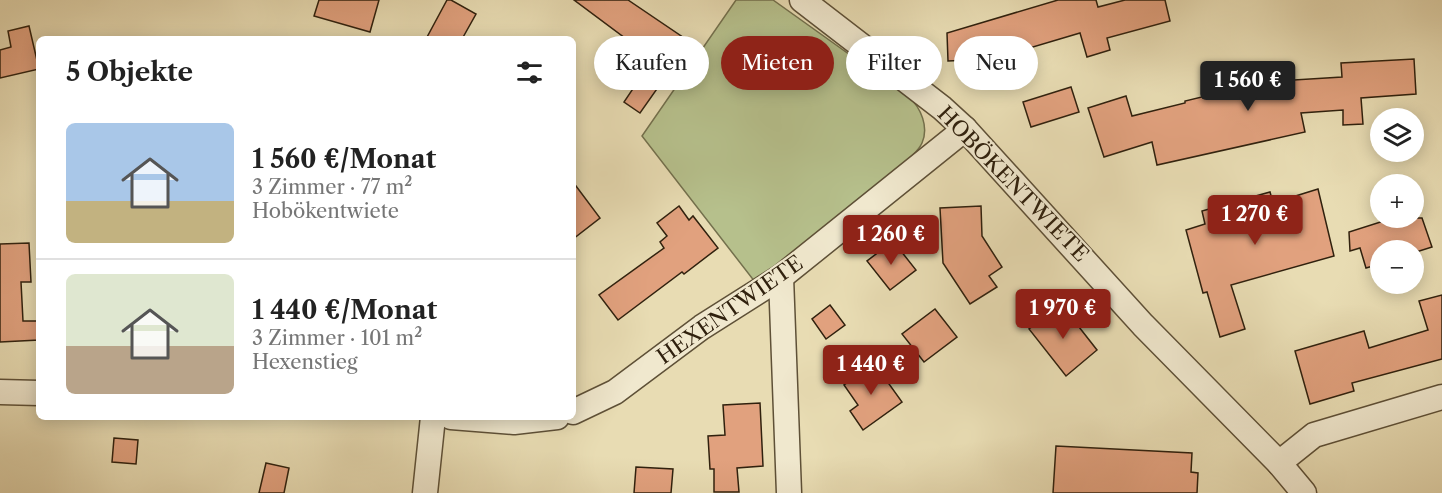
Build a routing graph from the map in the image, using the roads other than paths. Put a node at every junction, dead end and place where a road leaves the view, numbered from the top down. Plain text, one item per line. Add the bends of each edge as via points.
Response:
1 (802, 0) edge
2 (965, 129) junction
3 (781, 277) junction
4 (0, 392) edge
5 (36, 393) edge
6 (1442, 398) edge
7 (576, 411) edge
8 (433, 420) edge
9 (489, 420) edge
10 (531, 420) edge
11 (1279, 463) junction
12 (425, 493) edge
13 (790, 493) edge
14 (1304, 493) edge

1 - 2 street, HOBÖKENTWIETE
2 - 3 street, HEXENTWIETE
2 - 11 street, HOBÖKENTWIETE via 1143,325
3 - 7 street, HEXENTWIETE via 702,327 615,392
3 - 13 street
4 - 5 street
6 - 11 street via 1314,435
8 - 12 street
9 - 10 street
11 - 14 street, HOBÖKENTWIETE

